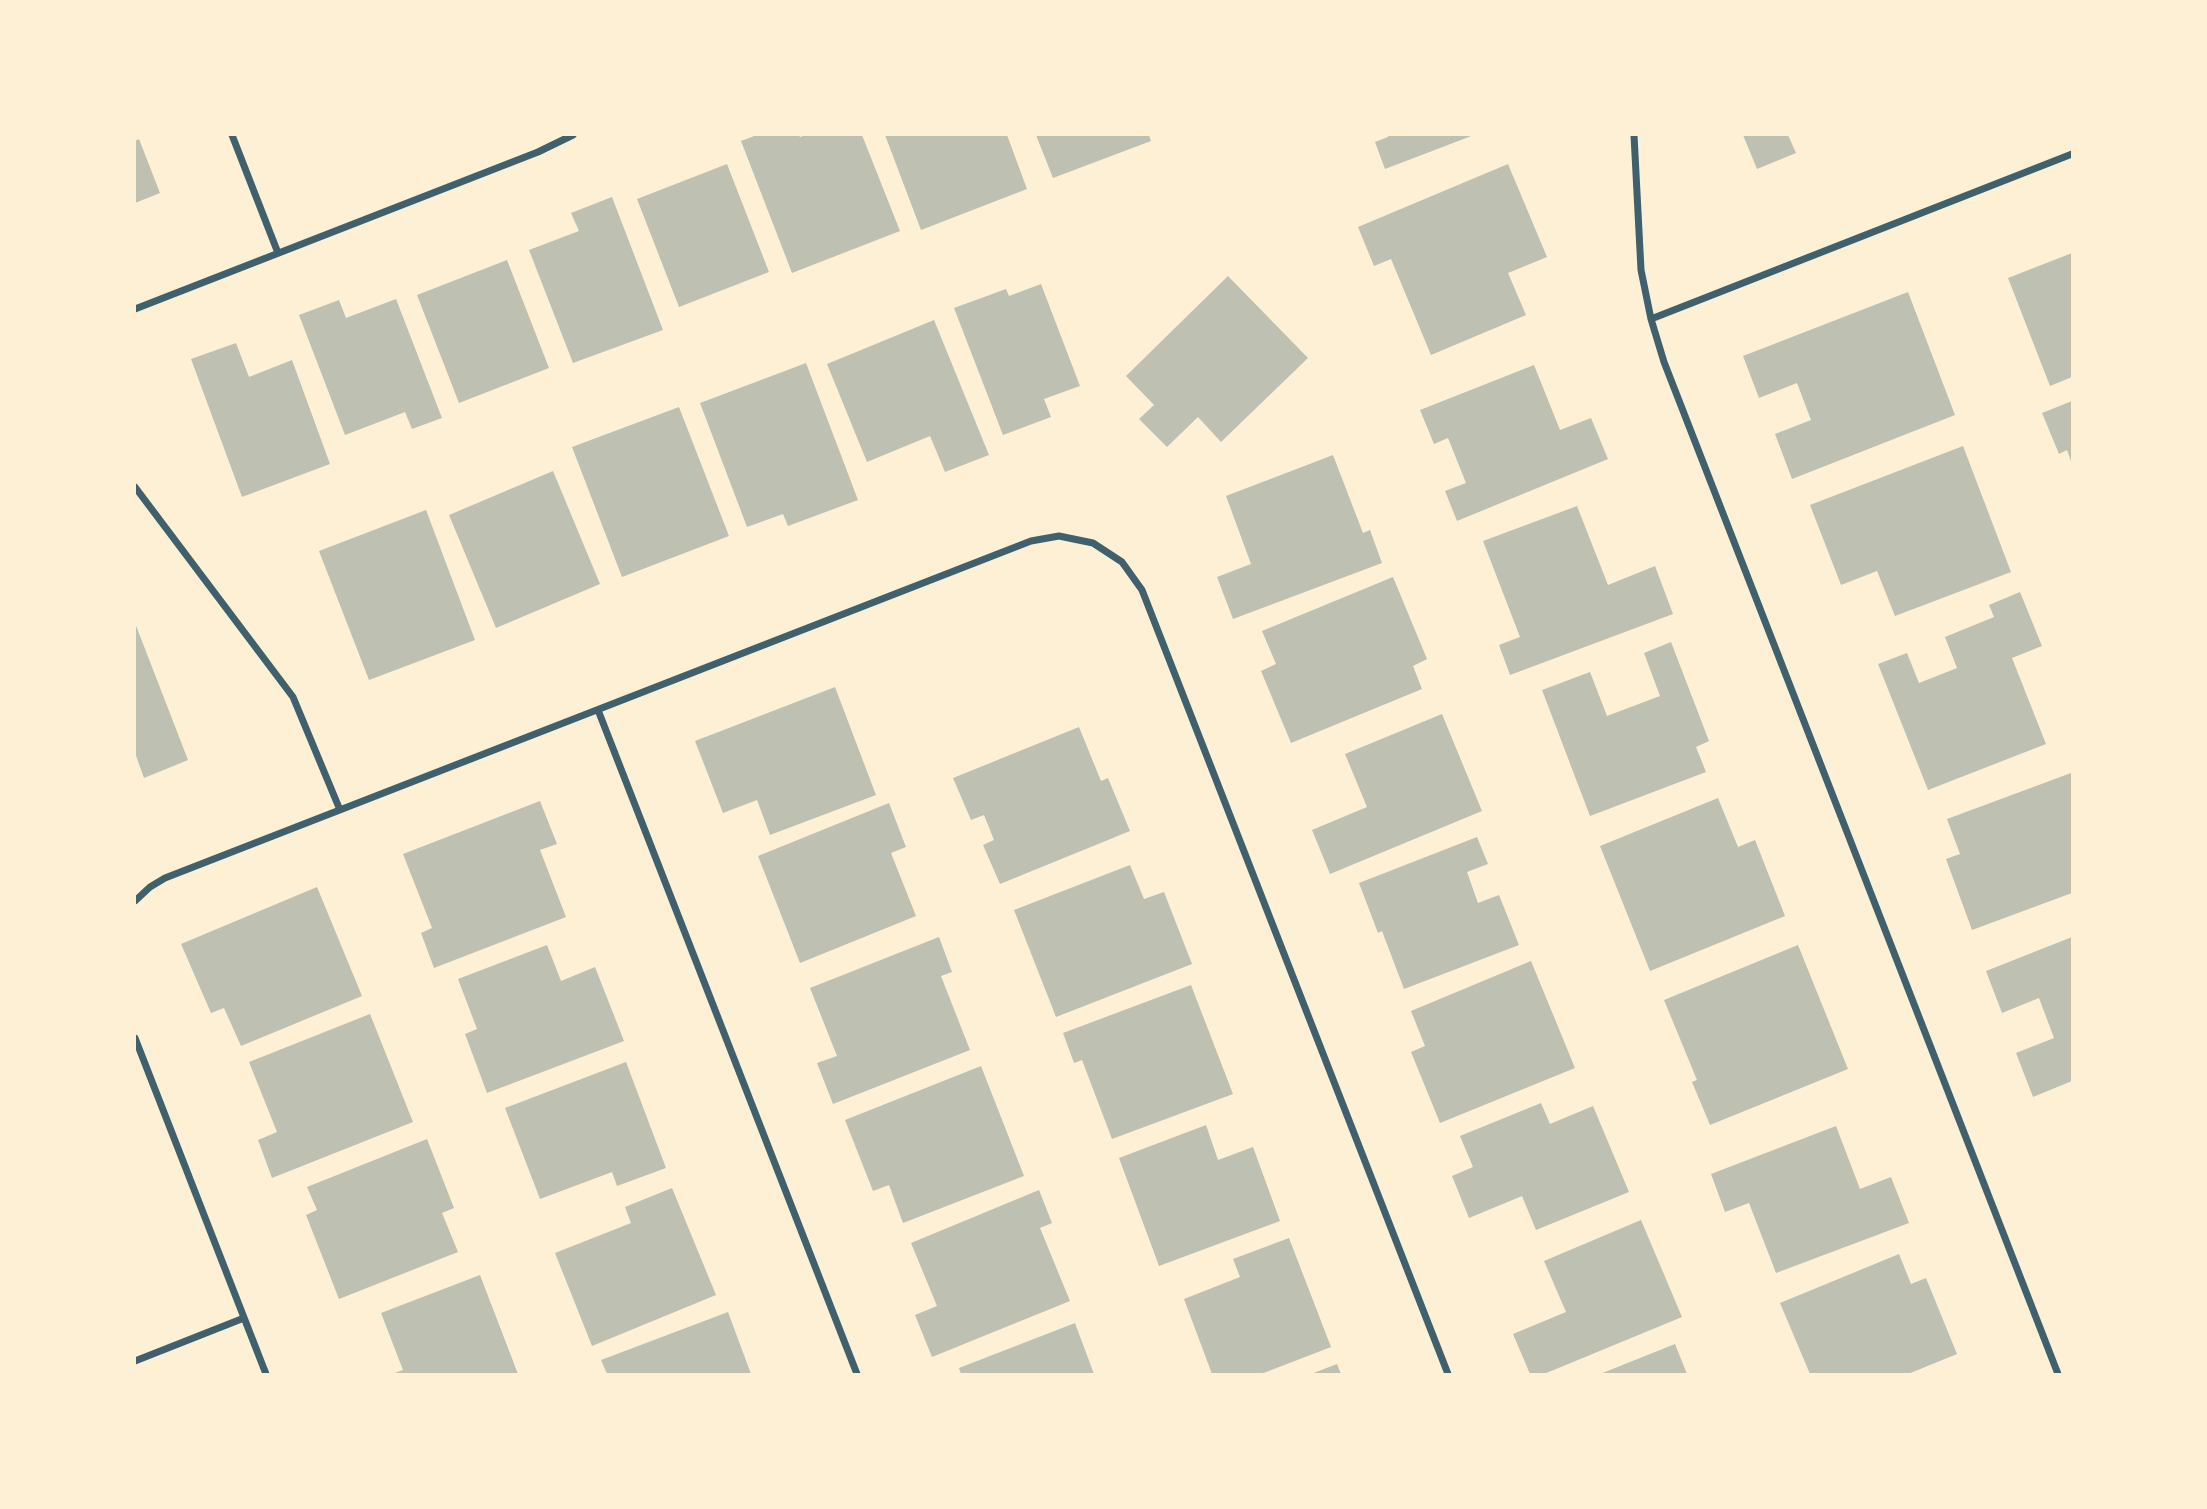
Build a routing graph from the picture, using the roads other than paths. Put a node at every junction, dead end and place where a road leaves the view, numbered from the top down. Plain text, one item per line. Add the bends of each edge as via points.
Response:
1 (232, 135) edge
2 (573, 135) edge
3 (1634, 135) edge
4 (2072, 154) edge
5 (278, 253) junction
6 (135, 309) edge
7 (1651, 319) junction
8 (135, 487) edge
9 (598, 709) junction
10 (340, 810) junction
11 (135, 901) edge
12 (135, 1038) edge
13 (244, 1318) junction
14 (135, 1361) edge
15 (266, 1374) edge
16 (857, 1374) edge
17 (1448, 1374) edge
18 (2058, 1374) edge

1 - 5 street
2 - 5 street
3 - 7 street via 1639,246
4 - 7 street
5 - 6 street
7 - 18 street
8 - 10 street via 293,697
9 - 10 street
9 - 16 street
9 - 17 street via 1031,541 1059,536 1093,543 1122,562 1142,590
10 - 11 street via 165,878
12 - 13 street
13 - 14 street
13 - 15 street

